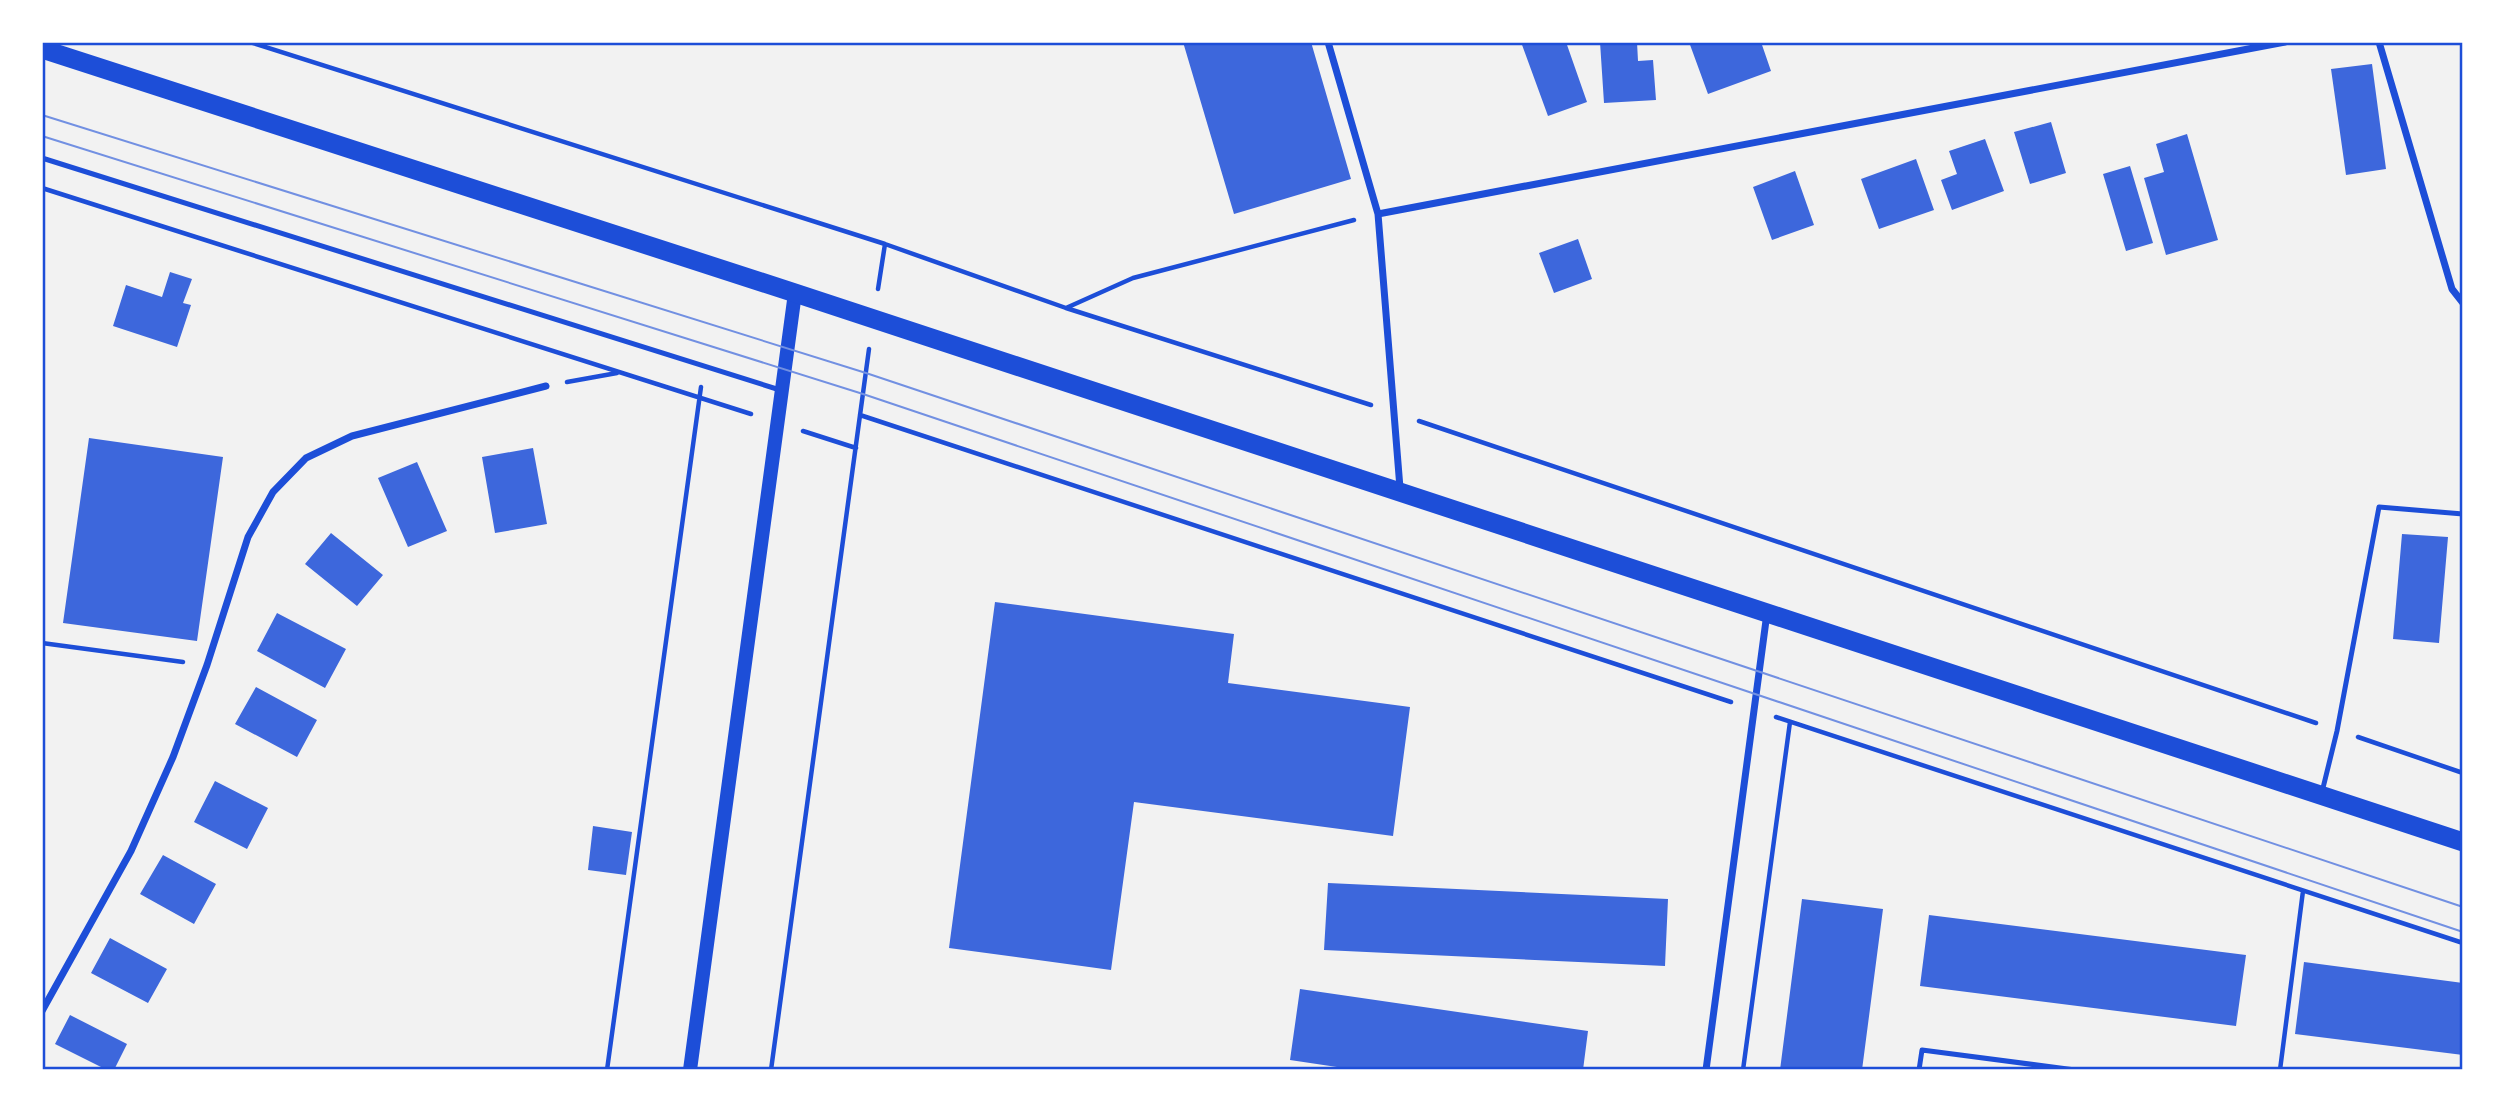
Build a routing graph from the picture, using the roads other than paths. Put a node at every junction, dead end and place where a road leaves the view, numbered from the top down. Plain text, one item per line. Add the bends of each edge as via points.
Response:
1 (1328, 42) edge
2 (2285, 42) edge
3 (2379, 42) edge
4 (42, 49) edge
5 (42, 158) edge
6 (1378, 214) junction
7 (795, 293) junction
8 (2463, 303) edge
9 (546, 386) road end
10 (782, 390) junction
11 (1400, 492) junction
12 (2463, 514) edge
13 (1767, 612) junction
14 (2321, 795) junction
15 (2463, 842) edge
16 (42, 1011) edge
17 (690, 1070) edge
18 (1706, 1070) edge
19 (1920, 1070) edge
20 (2075, 1070) edge

1 - 6 street
2 - 6 street
3 - 8 street via 2452,289
4 - 7 highway
5 - 10 lane
6 - 11 street
7 - 10 main road
7 - 11 highway
9 - 16 street via 352,436 306,458 273,492 248,537 173,757 131,851
10 - 17 main road
11 - 13 highway
12 - 14 lane via 2379,507
13 - 14 highway
13 - 18 street
14 - 15 highway
19 - 20 lane via 1922,1050

